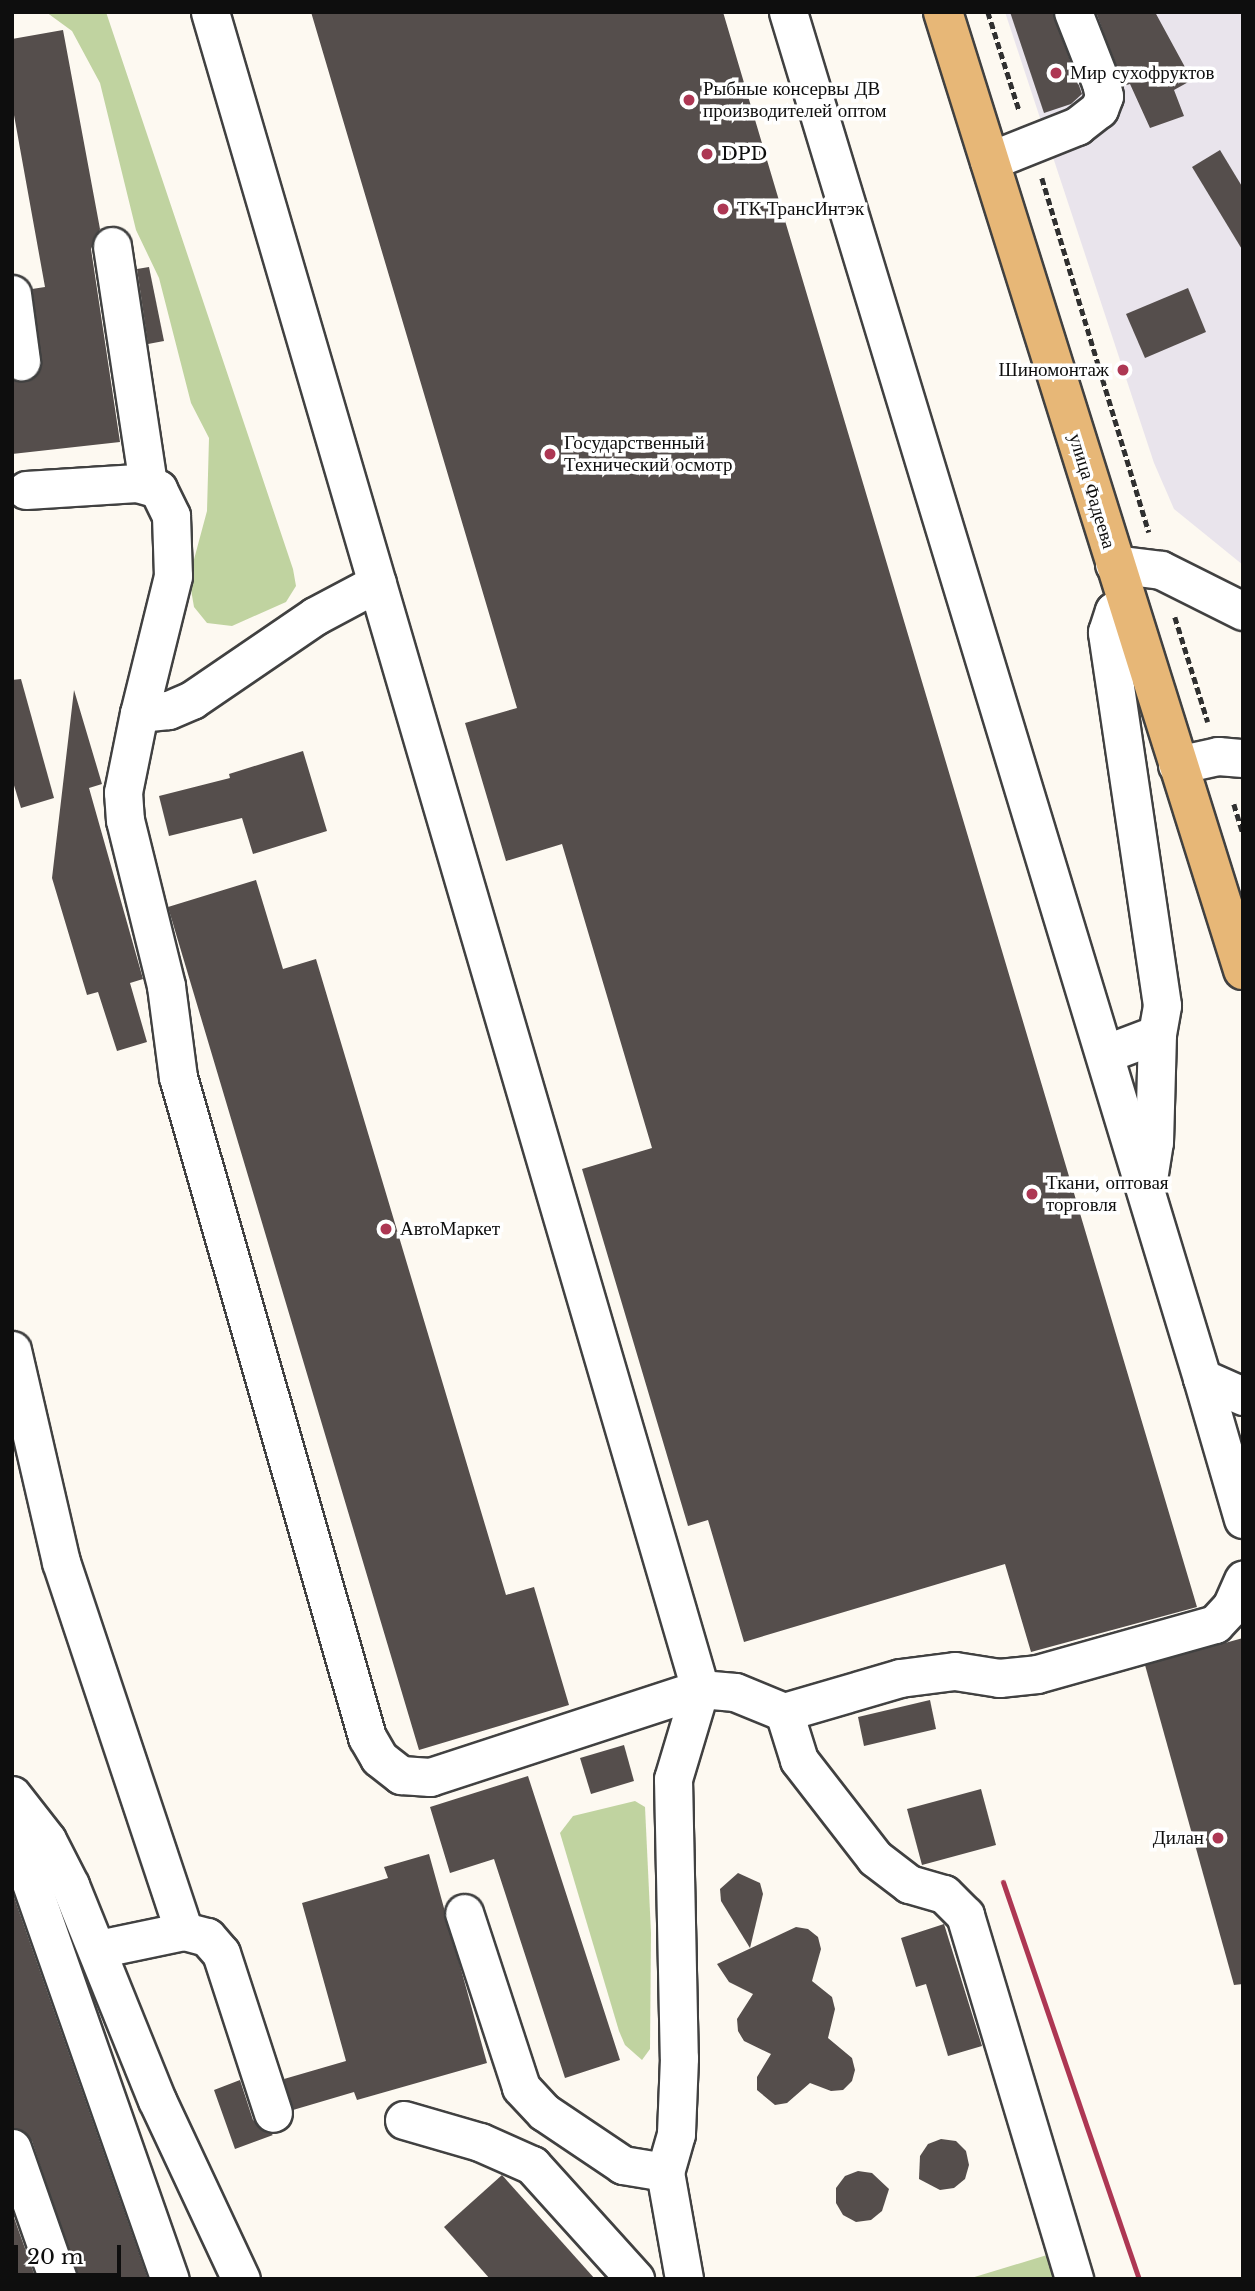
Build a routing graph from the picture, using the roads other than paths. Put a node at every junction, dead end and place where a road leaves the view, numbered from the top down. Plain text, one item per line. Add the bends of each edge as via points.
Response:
1 (210, 12) edge
2 (788, 12) edge
3 (943, 12) edge
4 (1073, 12) edge
5 (989, 161) junction
6 (112, 246) dead end
7 (12, 294) edge
8 (21, 361) dead end
9 (148, 484) junction
10 (26, 490) dead end
11 (1114, 564) junction
12 (377, 583) junction
13 (1126, 603) junction
14 (1239, 603) edge
15 (139, 713) junction
16 (1231, 757) edge
17 (1177, 765) junction
18 (1243, 970) edge
19 (1157, 1034) junction
20 (1107, 1053) junction
21 (1146, 1186) junction
22 (12, 1350) edge
23 (1202, 1378) junction
24 (1243, 1396) edge
25 (1243, 1519) edge
26 (1243, 1580) edge
27 (700, 1689) junction
28 (784, 1712) junction
29 (12, 1795) edge
30 (12, 1829) edge
31 (464, 1913) dead end
32 (184, 1931) junction
33 (98, 1949) junction
34 (273, 2113) dead end
35 (404, 2120) dead end
36 (12, 2148) edge
37 (664, 2172) junction
38 (58, 2279) edge
39 (170, 2279) edge
40 (241, 2279) edge
41 (635, 2279) edge
42 (684, 2279) edge
43 (1074, 2279) edge

1 - 12 street
2 - 20 street
3 - 5 main road, улица Фадеева
4 - 5 street via 1104,96 1099,108 1077,126
5 - 11 main road, улица Фадеева
6 - 9 street
7 - 8 street
9 - 10 street
9 - 15 street via 158,489 170,516 173,576
11 - 13 main road, улица Фадеева
11 - 14 street via 1161,570
12 - 15 street via 315,616 192,700 168,710
12 - 27 street
13 - 17 main road, улица Фадеева
13 - 19 street via 1114,611 1107,632 1154,927 1162,1005
15 - 27 street via 125,771 125,820 166,986 172,1052 369,1743 379,1758 401,1775 430,1777
16 - 17 street
17 - 18 main road, улица Фадеева
19 - 20 street
19 - 21 street via 1154,1142
20 - 21 street
21 - 23 street
22 - 32 street via 61,1562
23 - 24 street
23 - 25 street
26 - 28 street via 1231,1607 1215,1625 1037,1674 999,1678 955,1671 900,1678
27 - 28 street via 735,1692
27 - 37 street via 673,1779 679,2058 676,2134
28 - 43 street via 799,1760 875,1858 909,1884 944,1895 965,1915
29 - 33 street via 47,1840
30 - 39 street
31 - 37 street via 520,2087 544,2112 623,2165
32 - 33 street
32 - 34 street via 206,1937 221,1953
33 - 40 street via 156,2100
35 - 41 street via 480,2142 532,2165
36 - 38 street
37 - 42 street

